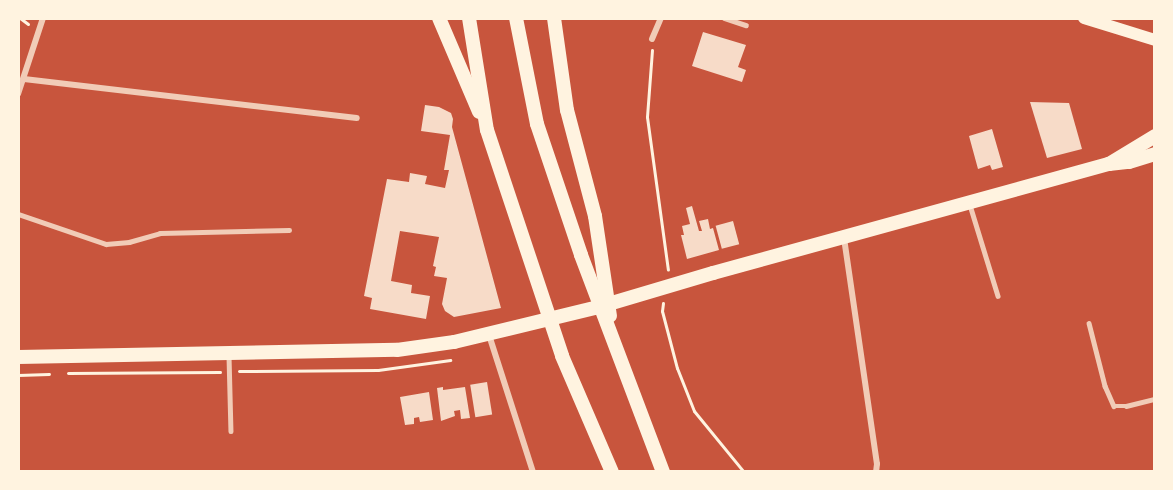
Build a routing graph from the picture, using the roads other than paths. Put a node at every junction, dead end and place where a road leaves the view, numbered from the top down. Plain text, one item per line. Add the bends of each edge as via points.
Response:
1 (43, 18) edge
2 (439, 18) edge
3 (469, 18) edge
4 (516, 18) edge
5 (554, 18) edge
6 (661, 18) edge
7 (724, 18) edge
8 (1084, 18) edge
9 (746, 25) dead end
10 (652, 39) road end
11 (1153, 43) edge
12 (24, 79) junction
13 (18, 94) edge
14 (357, 118) dead end
15 (488, 130) junction
16 (1155, 136) edge
17 (1155, 154) edge
18 (1109, 164) junction
19 (970, 203) junction
20 (18, 214) edge
21 (289, 230) dead end
22 (844, 237) junction
23 (998, 296) dead end
24 (1089, 323) dead end
25 (488, 334) junction
26 (614, 340) junction
27 (228, 353) junction
28 (18, 357) edge
29 (1155, 399) edge
30 (231, 431) dead end
31 (533, 472) edge
32 (612, 472) edge
33 (663, 472) edge
34 (876, 472) edge

1 - 12 street
2 - 15 main road
3 - 15 main road
4 - 26 main road via 537,124
5 - 26 main road via 567,110 602,246
6 - 10 street
7 - 9 lane
8 - 11 main road
12 - 13 street
12 - 14 street
15 - 32 main road via 562,356
16 - 18 main road
17 - 18 main road
18 - 19 main road
19 - 22 main road
19 - 23 lane
20 - 21 lane via 106,244 129,242 160,232
22 - 25 main road
22 - 34 street
24 - 29 lane via 1114,406
25 - 27 main road via 397,350
25 - 31 street
26 - 33 main road
27 - 28 main road
27 - 30 lane

